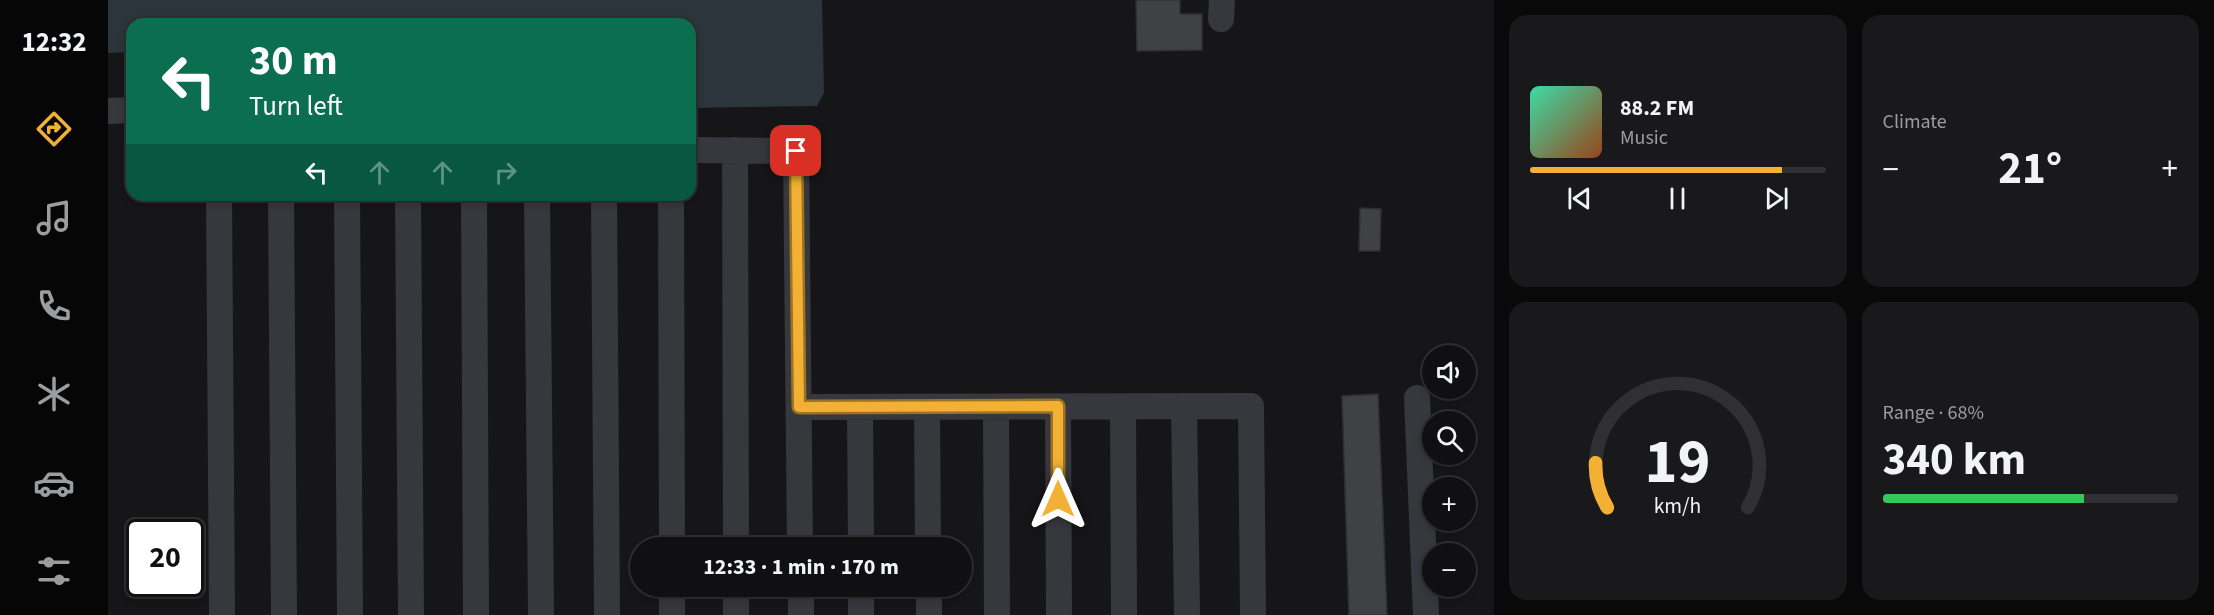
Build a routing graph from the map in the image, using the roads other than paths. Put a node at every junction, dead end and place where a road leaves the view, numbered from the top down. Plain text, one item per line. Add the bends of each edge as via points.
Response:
1 (126, 110) edge
2 (108, 111) edge
3 (696, 150) edge
4 (735, 150) junction
5 (219, 201) edge
6 (281, 201) edge
7 (347, 201) edge
8 (408, 201) edge
9 (474, 201) edge
10 (537, 201) edge
11 (604, 201) edge
12 (671, 201) edge
13 (1417, 398) dead end
14 (996, 406) junction
15 (1058, 406) junction
16 (1123, 406) junction
17 (1184, 406) junction
18 (799, 407) junction
19 (860, 407) junction
20 (927, 407) junction
21 (672, 537) edge
22 (736, 537) edge
23 (800, 537) edge
24 (861, 537) edge
25 (928, 537) edge
26 (672, 597) edge
27 (736, 597) edge
28 (801, 597) edge
29 (861, 597) edge
30 (929, 597) edge
31 (222, 615) edge
32 (284, 615) edge
33 (350, 615) edge
34 (411, 615) edge
35 (476, 615) edge
36 (542, 615) edge
37 (607, 615) edge
38 (672, 615) edge
39 (736, 615) edge
40 (801, 615) edge
41 (861, 615) edge
42 (929, 615) edge
43 (997, 615) edge
44 (1059, 615) edge
45 (1124, 615) edge
46 (1187, 615) edge
47 (1253, 615) edge
48 (1426, 615) edge

1 - 2 lane
3 - 4 lane
4 - 18 lane via 796,151
4 - 22 lane
5 - 31 lane
6 - 32 lane
7 - 33 lane
8 - 34 lane
9 - 35 lane
10 - 36 lane
11 - 37 lane
12 - 21 lane
13 - 48 lane
14 - 15 lane
14 - 20 lane
14 - 43 lane
15 - 16 lane
15 - 44 lane
16 - 17 lane
16 - 45 lane
17 - 46 lane
17 - 47 lane via 1251,406
18 - 19 lane
18 - 23 lane
19 - 20 lane
19 - 24 lane
20 - 25 lane
26 - 38 lane
27 - 39 lane
28 - 40 lane
29 - 41 lane
30 - 42 lane

